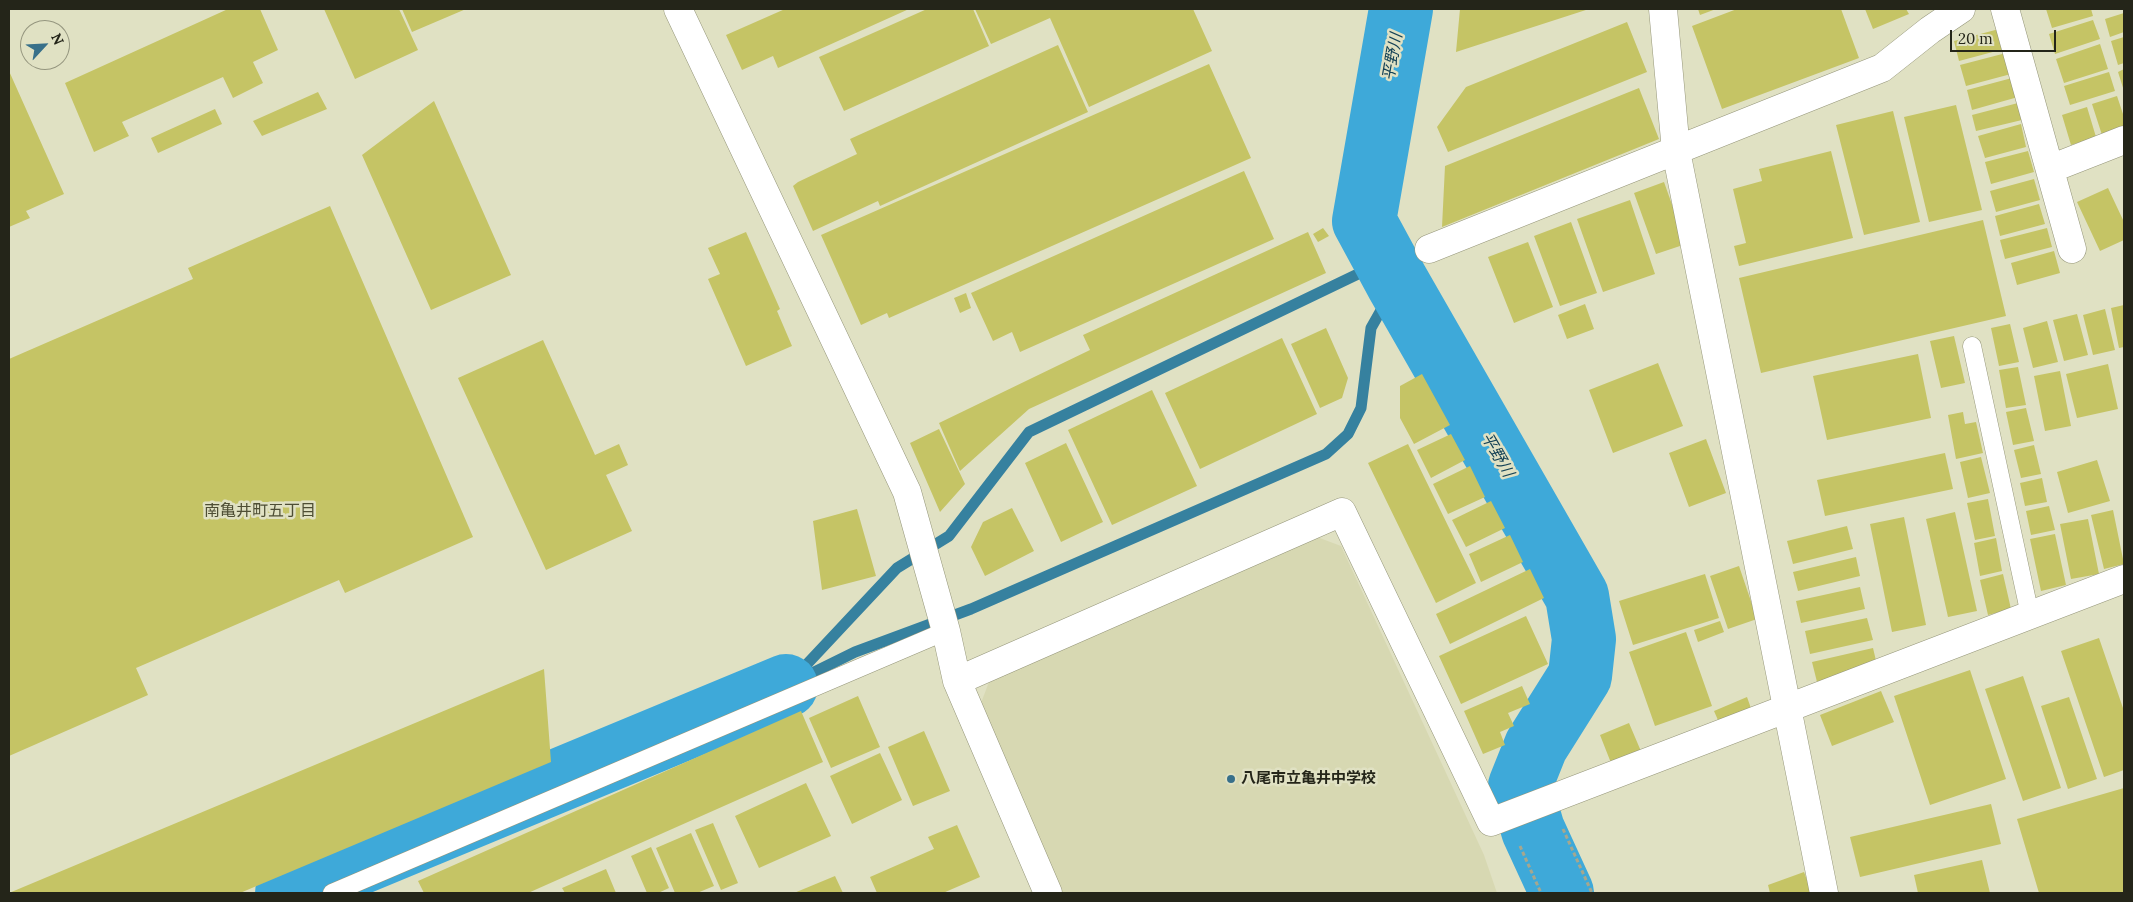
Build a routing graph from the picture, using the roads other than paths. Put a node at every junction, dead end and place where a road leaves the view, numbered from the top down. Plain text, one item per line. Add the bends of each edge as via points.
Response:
1 (678, 9) edge
2 (1663, 9) edge
3 (1961, 9) edge
4 (2005, 9) edge
5 (1926, 19) edge
6 (2124, 140) edge
7 (1676, 151) junction
8 (2050, 169) junction
9 (1429, 249) dead end
10 (2072, 249) dead end
11 (1972, 346) dead end
12 (2124, 578) edge
13 (2030, 615) junction
14 (946, 631) junction
15 (957, 681) junction
16 (1787, 709) junction
17 (332, 893) edge
18 (1048, 893) edge
19 (1824, 893) edge

1 - 14 street via 907,492
2 - 7 street
3 - 5 street
4 - 8 street
5 - 7 street via 1882,68
6 - 8 street
7 - 9 street
7 - 16 street
8 - 10 street
11 - 13 lane
12 - 13 street
13 - 16 street
14 - 15 street
14 - 17 lane
15 - 16 street via 1342,512 1491,822
15 - 18 street
16 - 19 street

